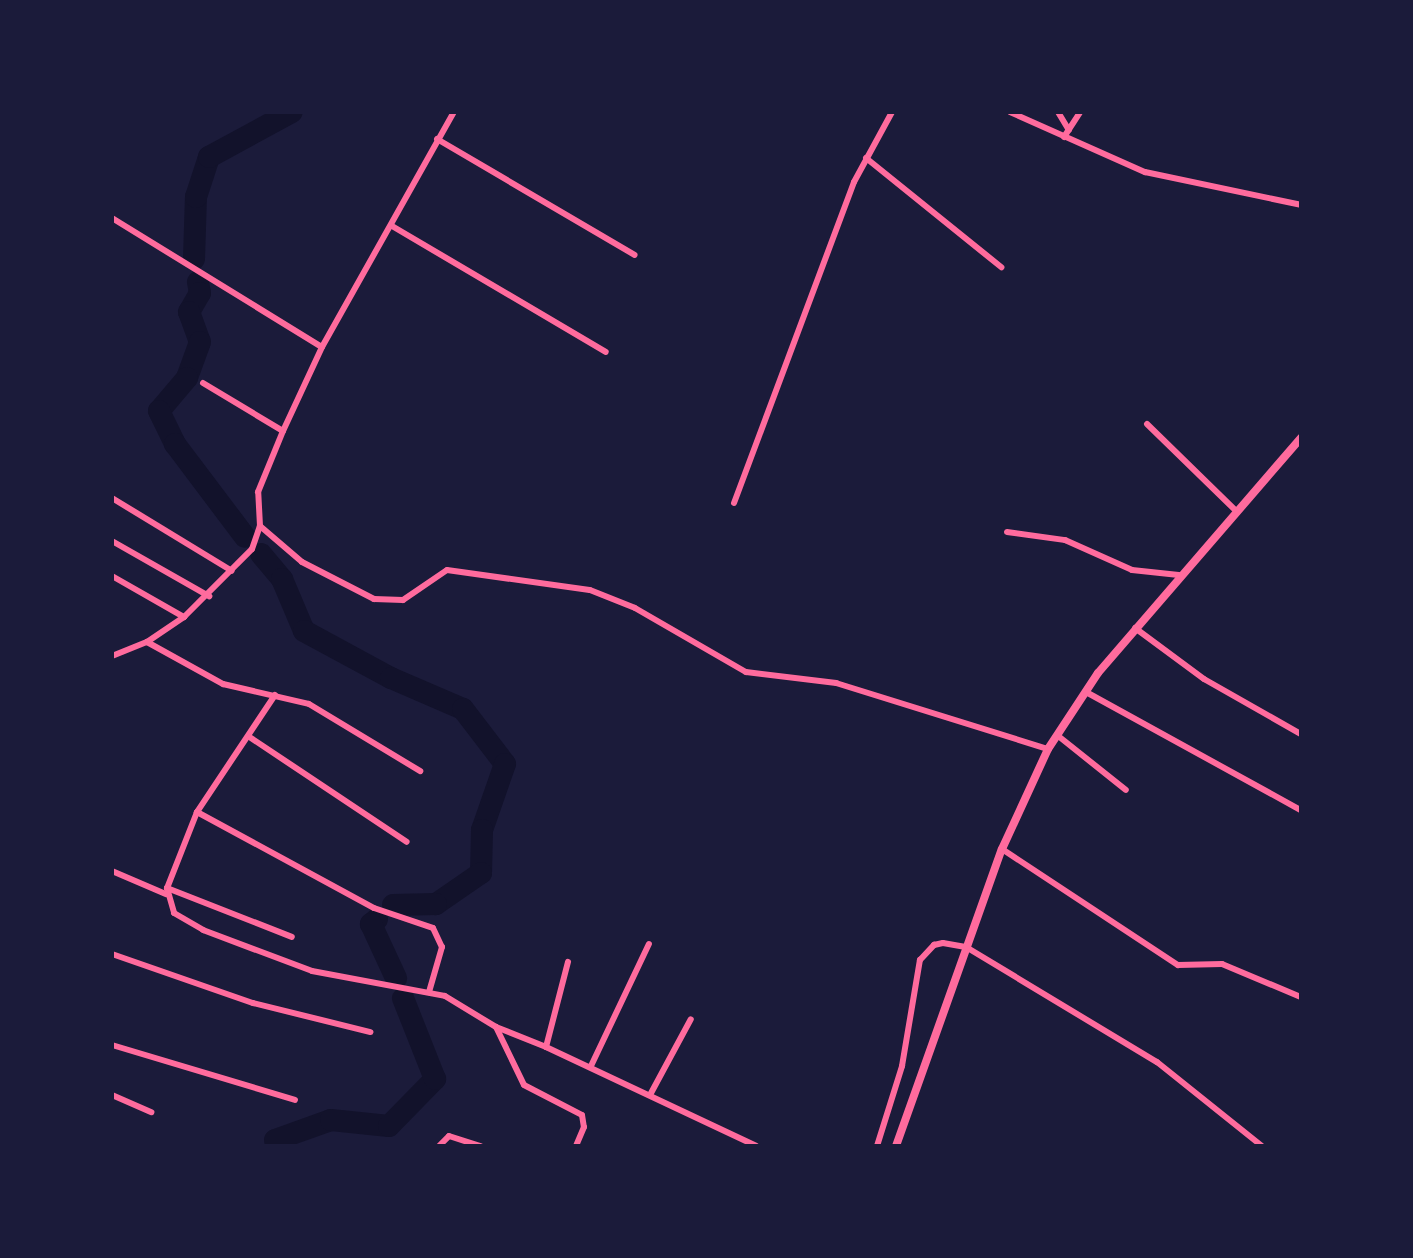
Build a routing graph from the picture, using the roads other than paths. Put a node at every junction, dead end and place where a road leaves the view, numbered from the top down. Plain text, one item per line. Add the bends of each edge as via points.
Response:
1 (454, 112) edge
2 (892, 112) edge
3 (1010, 112) edge
4 (1058, 112) edge
5 (1080, 112) edge
6 (1069, 130) junction
7 (1064, 137) junction
8 (437, 139) junction
9 (866, 158) junction
10 (1301, 205) edge
11 (112, 218) edge
12 (392, 226) junction
13 (635, 255) dead end
14 (1001, 267) dead end
15 (322, 347) junction
16 (606, 352) dead end
17 (203, 383) dead end
18 (1147, 424) dead end
19 (283, 431) junction
20 (1301, 438) edge
21 (1293, 446) junction
22 (1301, 453) edge
23 (112, 498) edge
24 (734, 503) dead end
25 (1235, 510) junction
26 (260, 526) junction
27 (1007, 532) dead end
28 (112, 541) edge
29 (232, 571) junction
30 (1179, 575) junction
31 (112, 576) edge
32 (209, 596) junction
33 (184, 617) junction
34 (1135, 628) junction
35 (147, 642) junction
36 (112, 656) edge
37 (1086, 692) junction
38 (275, 695) junction
39 (1301, 734) edge
40 (1057, 735) junction
41 (251, 738) junction
42 (1048, 749) junction
43 (420, 771) dead end
44 (1126, 790) dead end
45 (1301, 810) edge
46 (197, 812) junction
47 (407, 842) dead end
48 (1002, 849) junction
49 (112, 871) edge
50 (166, 891) junction
51 (292, 937) dead end
52 (649, 944) dead end
53 (966, 947) junction
54 (112, 954) edge
55 (568, 962) dead end
56 (429, 992) junction
57 (1301, 997) edge
58 (691, 1019) dead end
59 (496, 1027) junction
60 (370, 1032) dead end
61 (112, 1045) edge
62 (546, 1047) junction
63 (591, 1066) junction
64 (112, 1095) edge
65 (650, 1095) junction
66 (295, 1100) dead end
67 (151, 1112) dead end
68 (439, 1146) edge
69 (480, 1146) edge
70 (576, 1146) edge
71 (756, 1146) edge
72 (877, 1146) edge
73 (896, 1146) edge
74 (1262, 1146) edge

1 - 8 street
2 - 9 street
3 - 7 street
4 - 6 street
5 - 6 street
6 - 7 street
7 - 10 street via 1145,172
8 - 12 street
8 - 13 street
9 - 14 street
9 - 24 street
11 - 15 street
12 - 15 street
12 - 16 street
15 - 19 street
17 - 19 street
18 - 25 street
19 - 26 street via 258,492
20 - 21 street
21 - 22 street
21 - 25 street
23 - 29 street
25 - 30 street
26 - 29 street via 252,549
26 - 42 street via 302,562 374,599 403,600 447,570 590,590 635,608 746,672 836,683
27 - 30 street via 1065,540 1132,570
28 - 32 street
29 - 32 street
30 - 34 street
31 - 33 street
32 - 33 street
33 - 35 street
34 - 37 street
34 - 39 street via 1232,697
35 - 36 street
35 - 38 street via 209,678
37 - 40 street
37 - 45 street
38 - 41 street
38 - 43 street via 309,704
40 - 42 street
40 - 44 street
41 - 46 street
41 - 47 street
42 - 48 street
46 - 50 street
46 - 56 street via 374,908 433,928 442,947
48 - 53 street
48 - 57 street via 1178,965 1222,964
49 - 50 street
50 - 51 street
50 - 56 street via 181,919 255,952 312,971
52 - 63 street
53 - 72 street via 934,945 920,960 905,1053
53 - 73 street
53 - 74 street via 1157,1062
54 - 60 street via 253,1003
55 - 62 street
56 - 59 street
58 - 65 street
59 - 62 street
59 - 70 street via 524,1085 582,1115 584,1127
61 - 66 street
62 - 63 street
63 - 65 street
64 - 67 street
65 - 71 street
68 - 69 street via 449,1136

